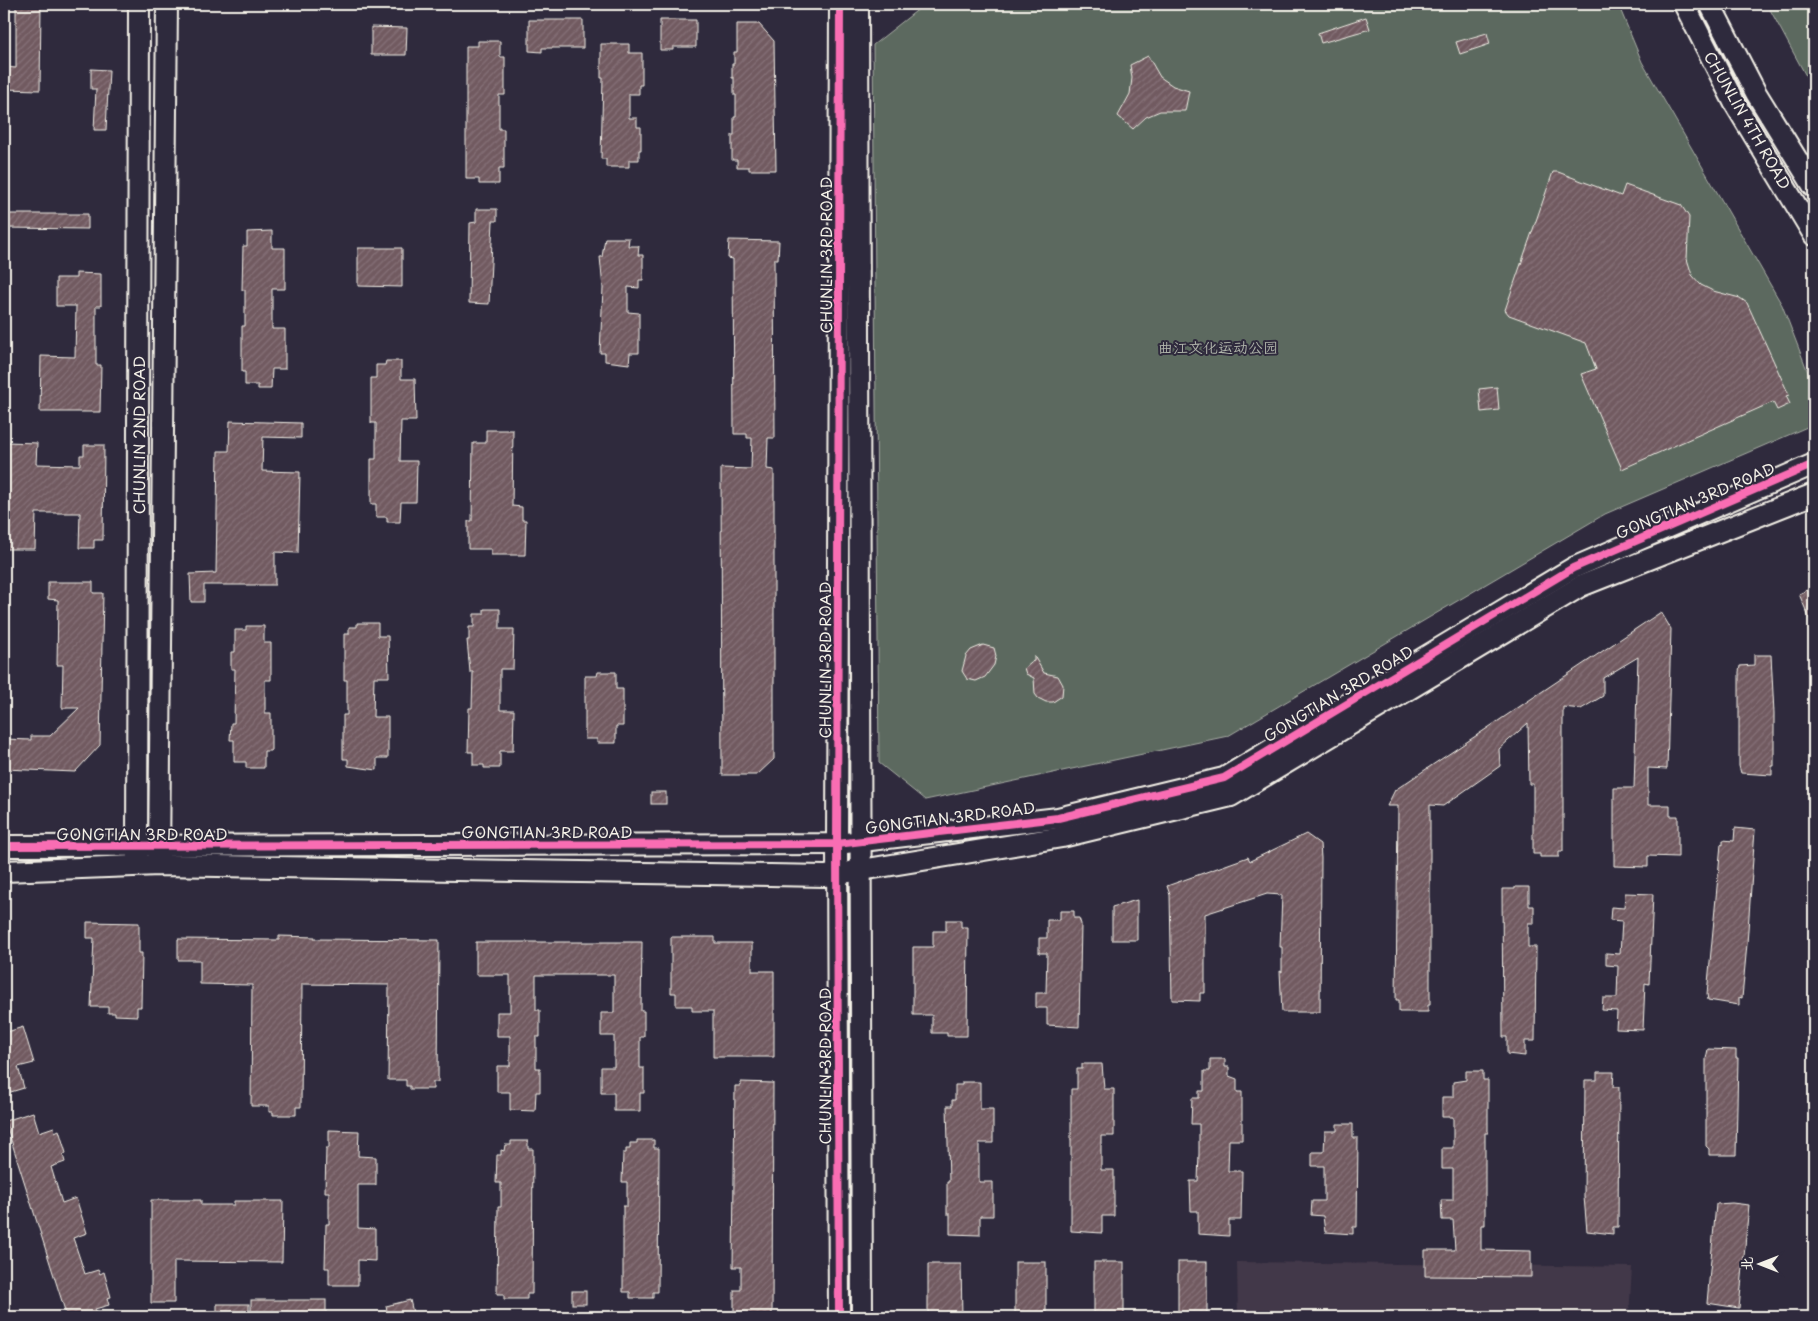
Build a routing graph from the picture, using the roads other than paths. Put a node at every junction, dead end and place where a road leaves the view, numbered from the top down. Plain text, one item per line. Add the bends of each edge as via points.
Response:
1 (138, 4) edge
2 (167, 4) edge
3 (840, 4) edge
4 (858, 4) edge
5 (1684, 4) edge
6 (1710, 4) edge
7 (1814, 187) edge
8 (1814, 235) edge
9 (1814, 464) edge
10 (1814, 494) edge
11 (859, 842) junction
12 (837, 844) junction
13 (4, 846) edge
14 (137, 856) junction
15 (159, 856) junction
16 (860, 870) junction
17 (4, 871) edge
18 (837, 875) junction
19 (839, 1317) edge
20 (862, 1317) edge

1 - 14 street, CHUNLIN 2ND ROAD
2 - 15 street, CHUNLIN 2ND ROAD
3 - 12 street, CHUNLIN 3RD ROAD
4 - 11 street
5 - 8 street, CHUNLIN 4TH ROAD via 1735,104
6 - 7 street, CHUNLIN 4TH ROAD via 1756,93
9 - 11 street, GONGTIAN 3RD ROAD via 1573,568 1224,778 1058,818
10 - 16 street, GONGTIAN 3RD ROAD via 1581,586 1231,796 1062,837
11 - 12 street, GONGTIAN 3RD ROAD
11 - 16 street
12 - 15 street, GONGTIAN 3RD ROAD
12 - 18 street, CHUNLIN 3RD ROAD
13 - 14 street, GONGTIAN 3RD ROAD
14 - 15 street, GONGTIAN 3RD ROAD
14 - 17 street, GONGTIAN 3RD ROAD
15 - 18 street, GONGTIAN 3RD ROAD
16 - 18 street, GONGTIAN 3RD ROAD
16 - 20 street
18 - 19 street, CHUNLIN 3RD ROAD

